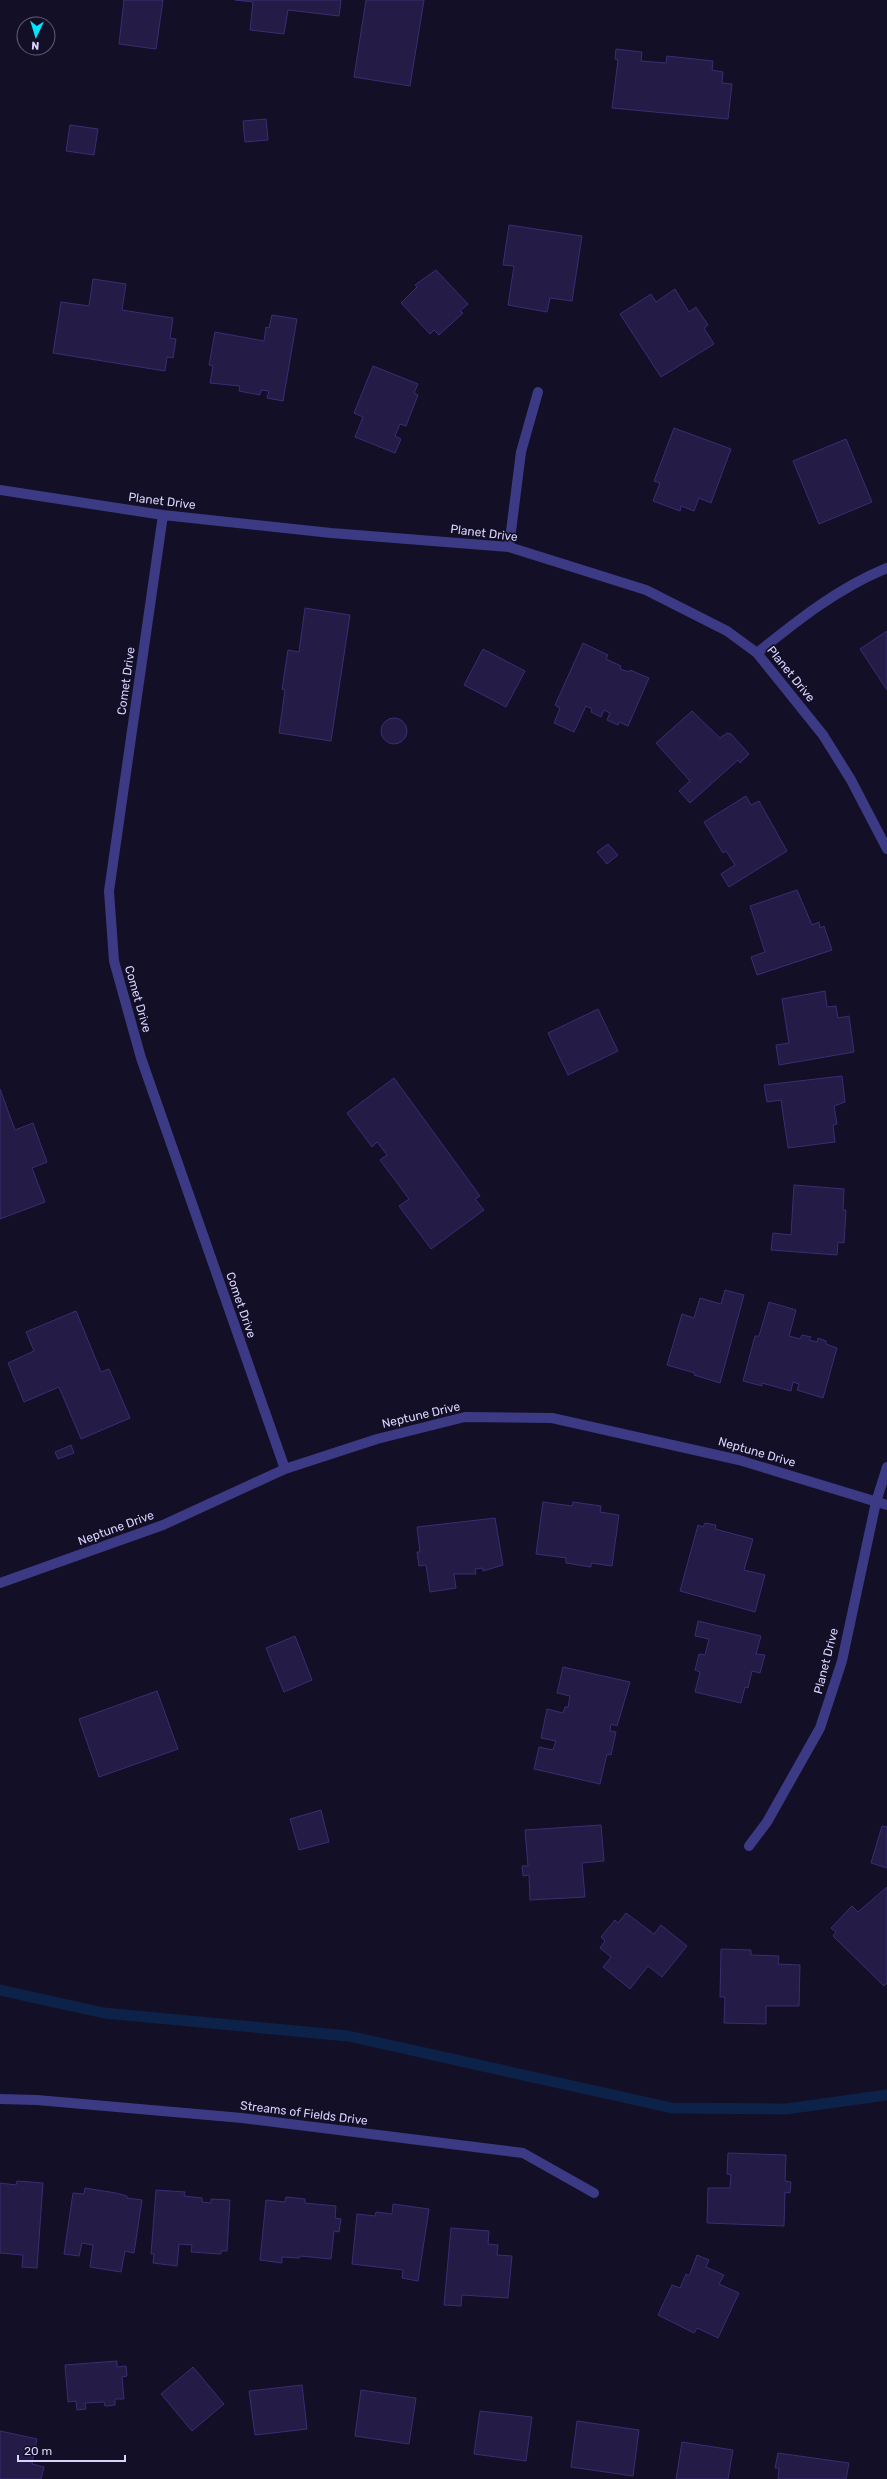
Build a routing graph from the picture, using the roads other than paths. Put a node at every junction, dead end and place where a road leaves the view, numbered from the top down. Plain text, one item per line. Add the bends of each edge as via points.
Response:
1 (538, 392) dead end
2 (0, 490) edge
3 (163, 515) junction
4 (509, 547) junction
5 (887, 568) edge
6 (757, 653) junction
7 (887, 849) edge
8 (887, 1467) edge
9 (285, 1469) junction
10 (876, 1502) junction
11 (887, 1505) edge
12 (0, 1583) edge
13 (749, 1846) dead end
14 (0, 2099) edge
15 (594, 2193) dead end

1 - 4 street via 521,452
2 - 3 street, Planet Drive
3 - 4 street, Planet Drive via 331,533
3 - 9 street, Comet Drive via 109,890 114,961 141,1058
4 - 6 street, Planet Drive via 646,590 727,631
5 - 6 street via 868,575 819,604
6 - 7 street, Planet Drive via 823,736 851,780
8 - 10 street, Planet Drive
9 - 10 street, Neptune Drive via 377,1439 465,1418 552,1418 739,1460
9 - 12 street, Neptune Drive via 163,1525
10 - 11 street, Neptune Drive
10 - 13 street, Planet Drive via 842,1661 820,1728 775,1809
14 - 15 street, Streams of Fields Drive via 242,2118 523,2153

